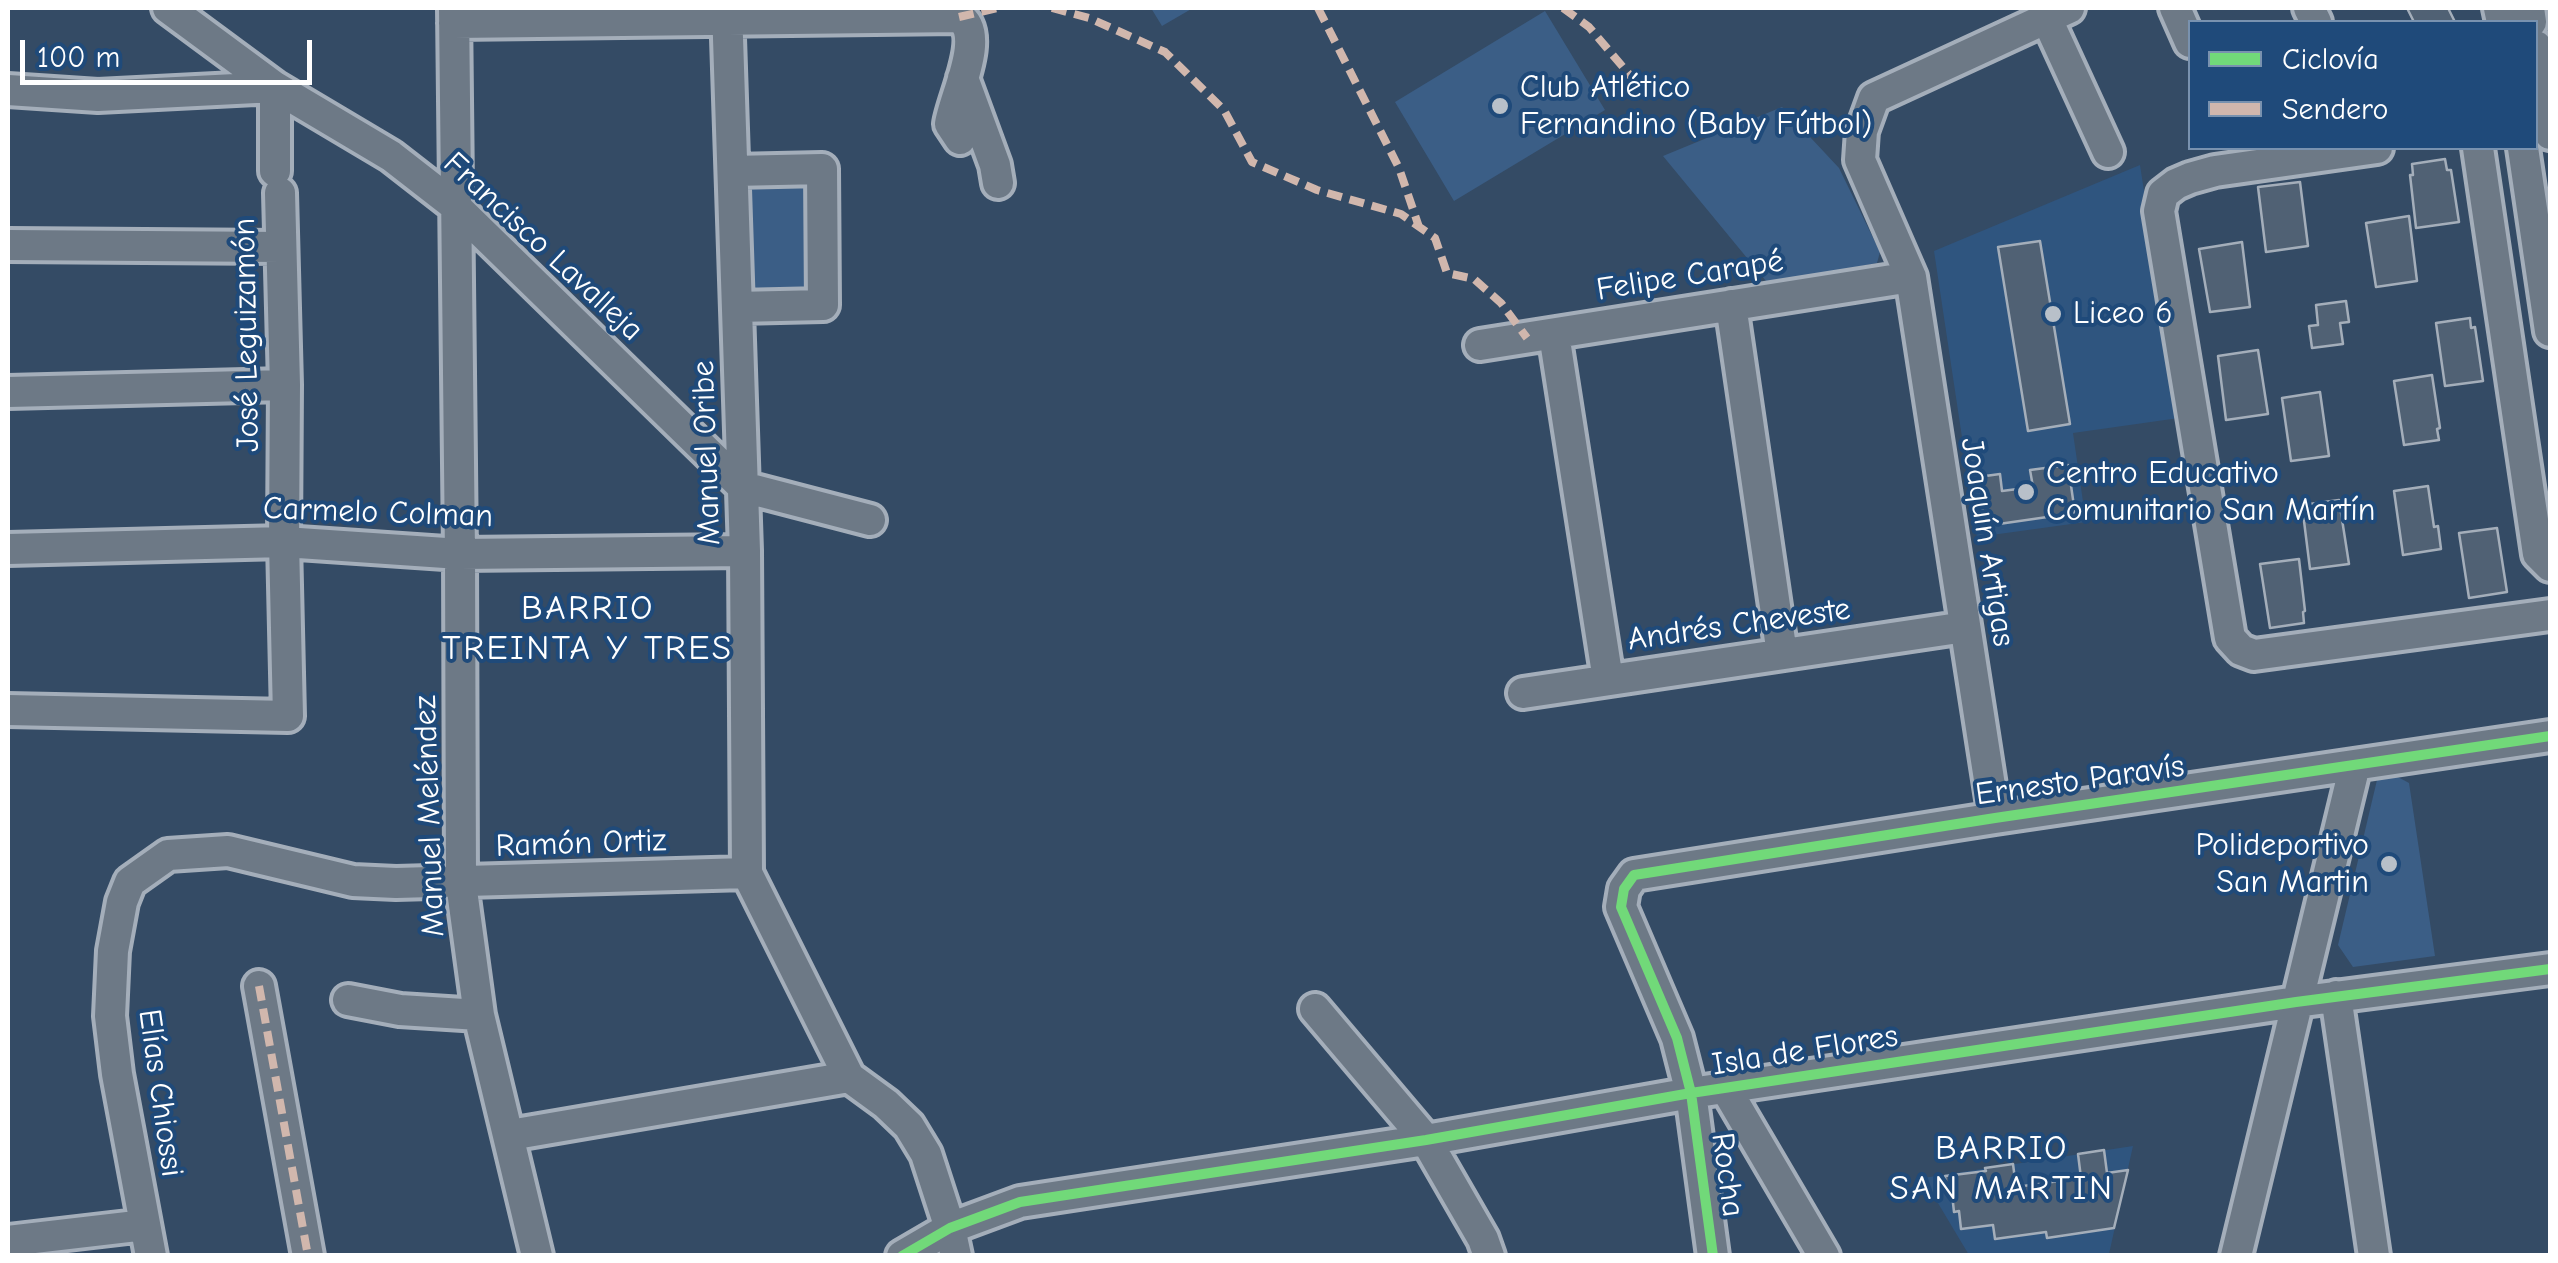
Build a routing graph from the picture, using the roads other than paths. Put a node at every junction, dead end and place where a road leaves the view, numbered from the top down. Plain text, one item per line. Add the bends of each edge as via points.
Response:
1 (168, 8) edge
2 (2175, 8) edge
3 (2057, 12) edge
4 (728, 14) edge
5 (454, 15) edge
6 (2188, 37) edge
7 (2538, 64) edge
8 (963, 78) junction
9 (275, 87) junction
10 (8, 90) edge
11 (2545, 125) edge
12 (960, 139) dead end
13 (2362, 150) edge
14 (2478, 150) edge
15 (2524, 150) edge
16 (2108, 152) dead end
17 (732, 171) junction
18 (998, 183) dead end
19 (454, 205) junction
20 (2542, 220) edge
21 (8, 245) edge
22 (280, 247) junction
23 (1911, 277) junction
24 (1731, 305) junction
25 (738, 307) junction
26 (2550, 331) edge
27 (1554, 334) junction
28 (1480, 345) dead end
29 (285, 385) junction
30 (8, 392) edge
31 (743, 488) junction
32 (870, 520) dead end
33 (284, 542) junction
34 (8, 549) edge
35 (745, 551) junction
36 (460, 554) junction
37 (2550, 566) edge
38 (2550, 614) edge
39 (1965, 627) junction
40 (1782, 654) junction
41 (1608, 680) junction
42 (1523, 693) dead end
43 (8, 710) edge
44 (2550, 736) edge
45 (2355, 765) junction
46 (1995, 818) junction
47 (747, 873) junction
48 (130, 882) joint
49 (461, 883) junction
50 (1624, 888) joint
51 (2550, 969) edge
52 (258, 986) dead end
53 (2336, 996) junction
54 (348, 1000) dead end
55 (2296, 1002) junction
56 (1315, 1009) dead end
57 (479, 1015) junction
58 (849, 1077) junction
59 (1726, 1089) junction
60 (1691, 1094) junction
61 (510, 1135) junction
62 (1426, 1140) junction
63 (145, 1224) junction
64 (8, 1241) edge
65 (953, 1242) edge
66 (151, 1256) edge
67 (308, 1256) edge
68 (537, 1256) edge
69 (902, 1256) edge
70 (1488, 1256) edge
71 (1713, 1256) edge
72 (1824, 1256) edge
73 (2236, 1256) edge
74 (2374, 1256) edge

1 - 9 street, Francisco Lavalleja
2 - 6 street
3 - 16 street
3 - 23 street, Joaquín Artigas via 1874,98 1860,160
4 - 5 street
4 - 8 street via 959,18 972,34
4 - 17 street, Manuel Oribe
5 - 19 street, Manuel Meléndez
7 - 11 street
8 - 12 street via 950,124
8 - 18 street
9 - 10 street via 98,96
9 - 19 street, Francisco Lavalleja via 391,156
9 - 22 street, José Leguizamón
13 - 38 street via 2216,171 2163,194 2159,211 2230,638 2254,655
14 - 37 street via 2538,554
15 - 20 street
17 - 25 street, Manuel Oribe
17 - 25 street via 822,169 822,305
19 - 31 street, Francisco Lavalleja
19 - 36 street, Manuel Meléndez
20 - 26 street
21 - 22 street
22 - 29 street, José Leguizamón
23 - 24 street, Felipe Carapé
23 - 39 street, Joaquín Artigas
24 - 27 street, Felipe Carapé
24 - 40 street
25 - 31 street, Manuel Oribe
27 - 28 street, Felipe Carapé
27 - 41 street
29 - 30 street
29 - 33 street, José Leguizamón
31 - 32 street
31 - 35 street, Manuel Oribe
33 - 34 street, Carmelo Colman
33 - 36 street, Carmelo Colman
33 - 43 street, José Leguizamón via 288,716
35 - 36 street, Carmelo Colman
35 - 47 street, Manuel Oribe
36 - 49 street, Manuel Meléndez
39 - 40 street, Andrés Cheveste
39 - 46 street, Joaquín Artigas
40 - 41 street, Andrés Cheveste
41 - 42 street, Andrés Cheveste
44 - 45 street, Ernesto Paravís
45 - 46 street, Ernesto Paravís
45 - 55 street
46 - 50 street, Ernesto Paravís via 1634,875
47 - 49 street, Ramón Ortiz
47 - 58 street, Manuel Oribe
48 - 49 street, Ramón Ortiz via 168,855 228,851 353,880
48 - 63 street, Elías Chiossi via 113,951 110,1016
49 - 57 street, Manuel Meléndez
50 - 60 street, Rocha via 1623,916 1677,1038
51 - 53 street, Isla de Flores
52 - 67 street
53 - 55 street, Isla de Flores
53 - 74 street
54 - 57 street
55 - 59 street, Isla de Flores
55 - 73 street
56 - 62 street
57 - 61 street, Manuel Meléndez
58 - 61 street
58 - 65 street, Manuel Oribe via 909,1126 926,1154
59 - 60 street, Isla de Flores
59 - 72 street
60 - 62 street, Isla de Flores
60 - 71 street, Rocha
61 - 68 street, Manuel Meléndez
62 - 65 street, Isla de Flores via 1020,1202
62 - 70 street
63 - 64 street
63 - 66 street, Elías Chiossi
65 - 69 street, Isla de Flores

